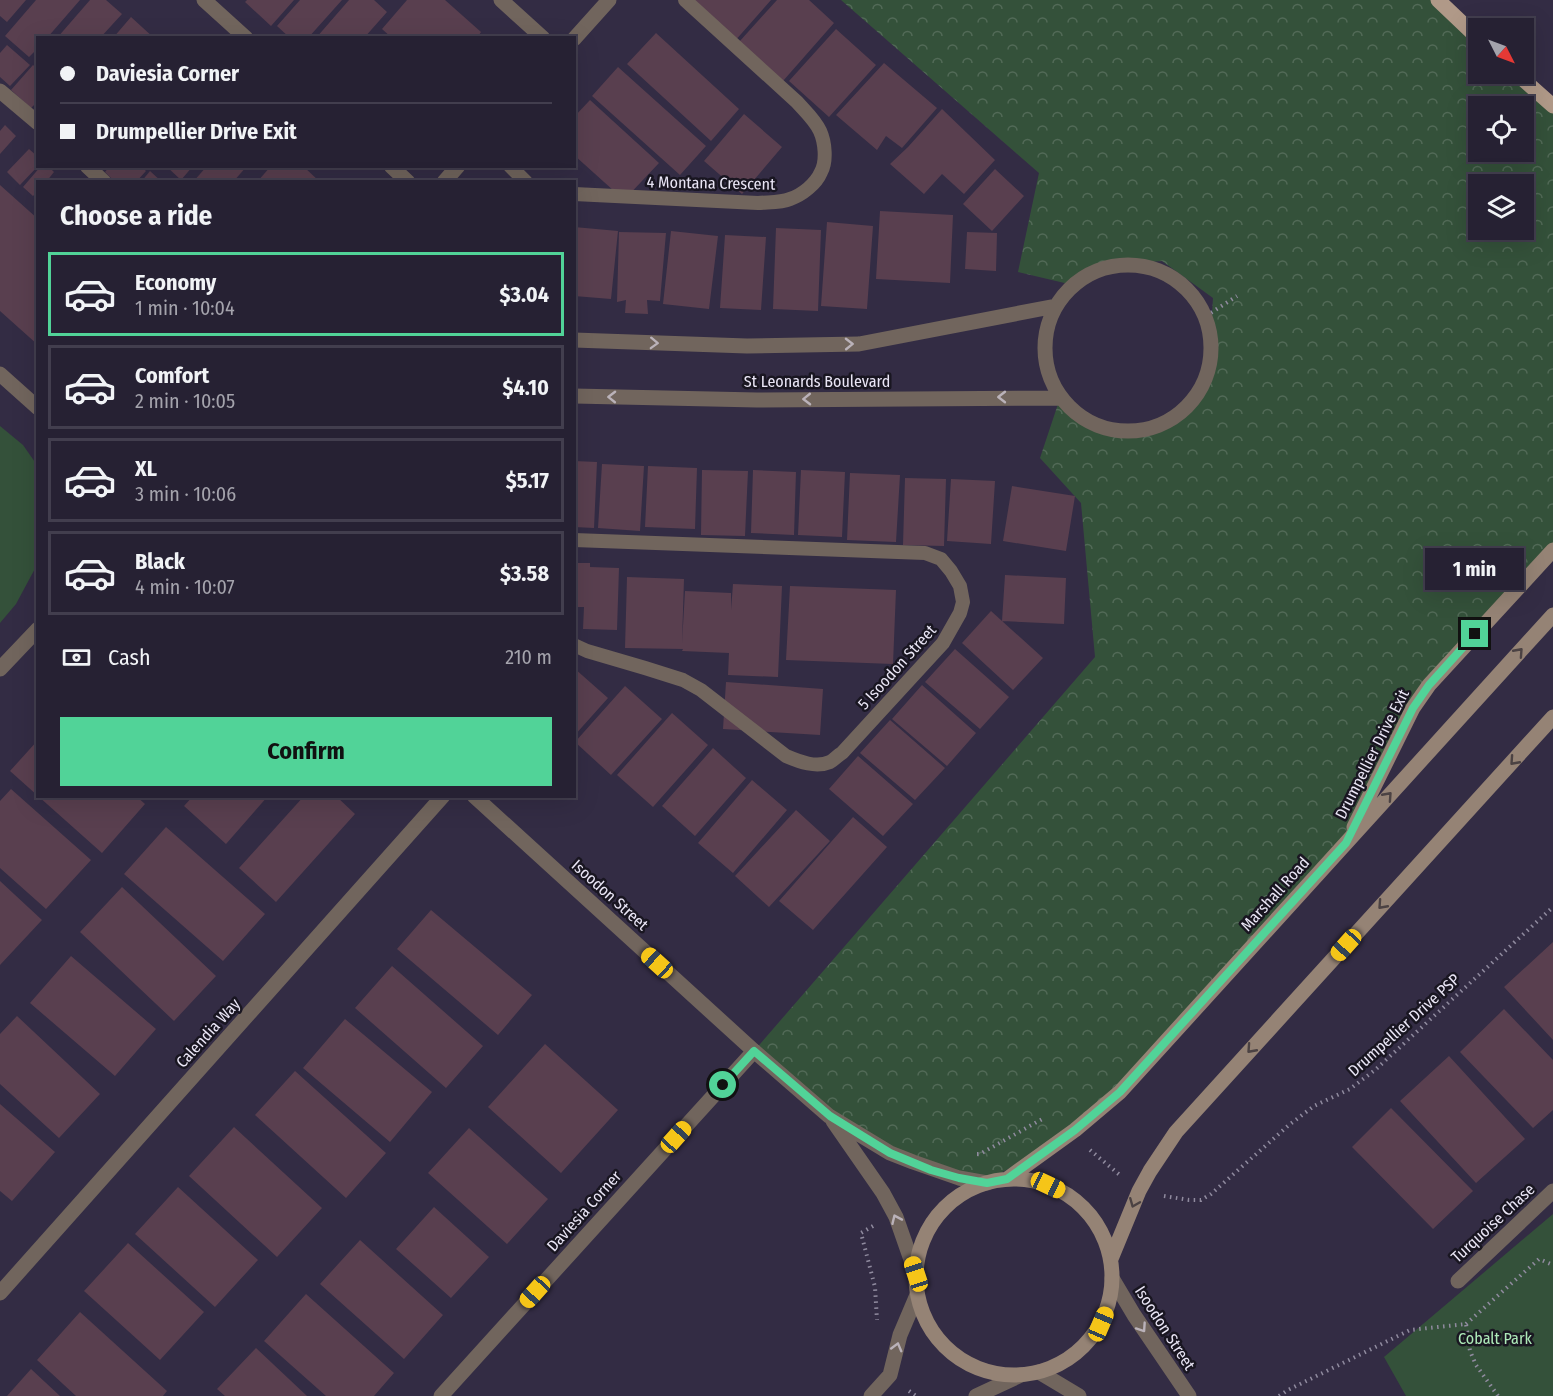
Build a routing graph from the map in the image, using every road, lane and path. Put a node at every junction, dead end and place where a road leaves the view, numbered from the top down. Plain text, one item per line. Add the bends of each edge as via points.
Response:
1 (204, 0) edge
2 (501, 0) edge
3 (609, 0) edge
4 (685, 0) edge
5 (1438, 0) edge
6 (1468, 29) edge
7 (244, 36) edge
8 (541, 36) edge
9 (576, 37) edge
10 (1528, 84) edge
11 (0, 91) edge
12 (1553, 106) edge
13 (36, 121) edge
14 (89, 168) edge
15 (393, 168) edge
16 (456, 168) edge
17 (512, 168) edge
18 (102, 180) edge
19 (406, 180) edge
20 (446, 180) edge
21 (524, 180) edge
22 (576, 194) edge
23 (1237, 296) dead end
24 (1056, 306) junction
25 (1206, 316) junction
26 (576, 339) edge
27 (0, 374) edge
28 (576, 396) edge
29 (1060, 398) junction
30 (36, 406) edge
31 (576, 540) edge
32 (1553, 550) edge
33 (1553, 615) edge
34 (36, 631) edge
35 (576, 646) edge
36 (0, 669) edge
37 (1553, 717) edge
38 (441, 798) edge
39 (476, 798) edge
40 (1346, 843) junction
41 (1553, 907) edge
42 (754, 1051) junction
43 (830, 1116) junction
44 (1007, 1179) junction
45 (987, 1183) junction
46 (1139, 1191) junction
47 (1553, 1191) edge
48 (1111, 1259) junction
49 (1553, 1265) edge
50 (916, 1274) junction
51 (1113, 1278) junction
52 (1458, 1281) dead end
53 (0, 1293) edge
54 (917, 1295) junction
55 (1466, 1324) junction
56 (1039, 1372) junction
57 (1021, 1375) junction
58 (441, 1396) edge
59 (871, 1396) edge
60 (976, 1396) edge
61 (1079, 1396) edge
62 (1189, 1396) edge
63 (1279, 1396) edge
64 (1498, 1396) edge

1 - 7 street
2 - 8 street
3 - 9 street
4 - 22 lane, 4 Montana Crescent via 810,117 824,143 822,172 801,195 758,203
5 - 6 main road
10 - 12 main road
11 - 13 street
14 - 18 street
15 - 19 street
16 - 20 street
17 - 21 lane
23 - 25 path
24 - 25 street via 1073,285 1097,270 1125,264 1150,267 1173,277
26 -> 24 street via 747,346 859,344
24 - 29 street via 1047,328 1044,352 1049,376
25 - 29 street via 1211,339 1209,366 1200,390 1182,411 1159,425 1132,431 1105,429 1080,417
27 - 30 street
29 -> 28 street, St Leonards Boulevard via 757,400
31 - 35 lane, 5 Isoodon Street via 925,553 941,559 951,571 963,602 943,643 842,753 830,762 818,764 786,756 701,690 682,680
32 - 40 main road, Drumpellier Drive Exit via 1429,685 1413,708
40 -> 33 main road, Marshall Road
34 - 36 street
37 -> 46 main road via 1176,1132
38 - 53 street, Calendia Way
39 - 42 street, Isoodon Street
40 - 44 main road, Marshall Road via 1120,1092
41 - 46 path, Drumpellier Drive PSP via 1375,1070 1350,1089 1314,1106 1211,1194 1201,1200 1189,1200
42 - 43 street, Isoodon Street
42 - 58 street, Daviesia Corner
43 - 45 street, Isoodon Street via 890,1153 935,1171
50 -> 43 street, Isoodon Street via 883,1193
44 - 45 main road
44 - 48 main road via 1028,1180 1066,1193 1095,1222
45 - 50 main road via 968,1190 937,1216 925,1234
46 -> 48 main road
47 - 52 street, Turquoise Chase
48 - 51 main road
49 - 55 path via 1539,1259
50 - 54 main road
51 - 56 main road via 1107,1309 1091,1337 1068,1359
51 -> 62 street, Isoodon Street
54 - 57 main road via 922,1314 945,1349 980,1370
59 -> 54 street via 890,1375 900,1335
55 - 63 path via 1410,1330
55 - 64 path via 1476,1365
56 - 57 main road
56 - 61 street
57 - 60 street

